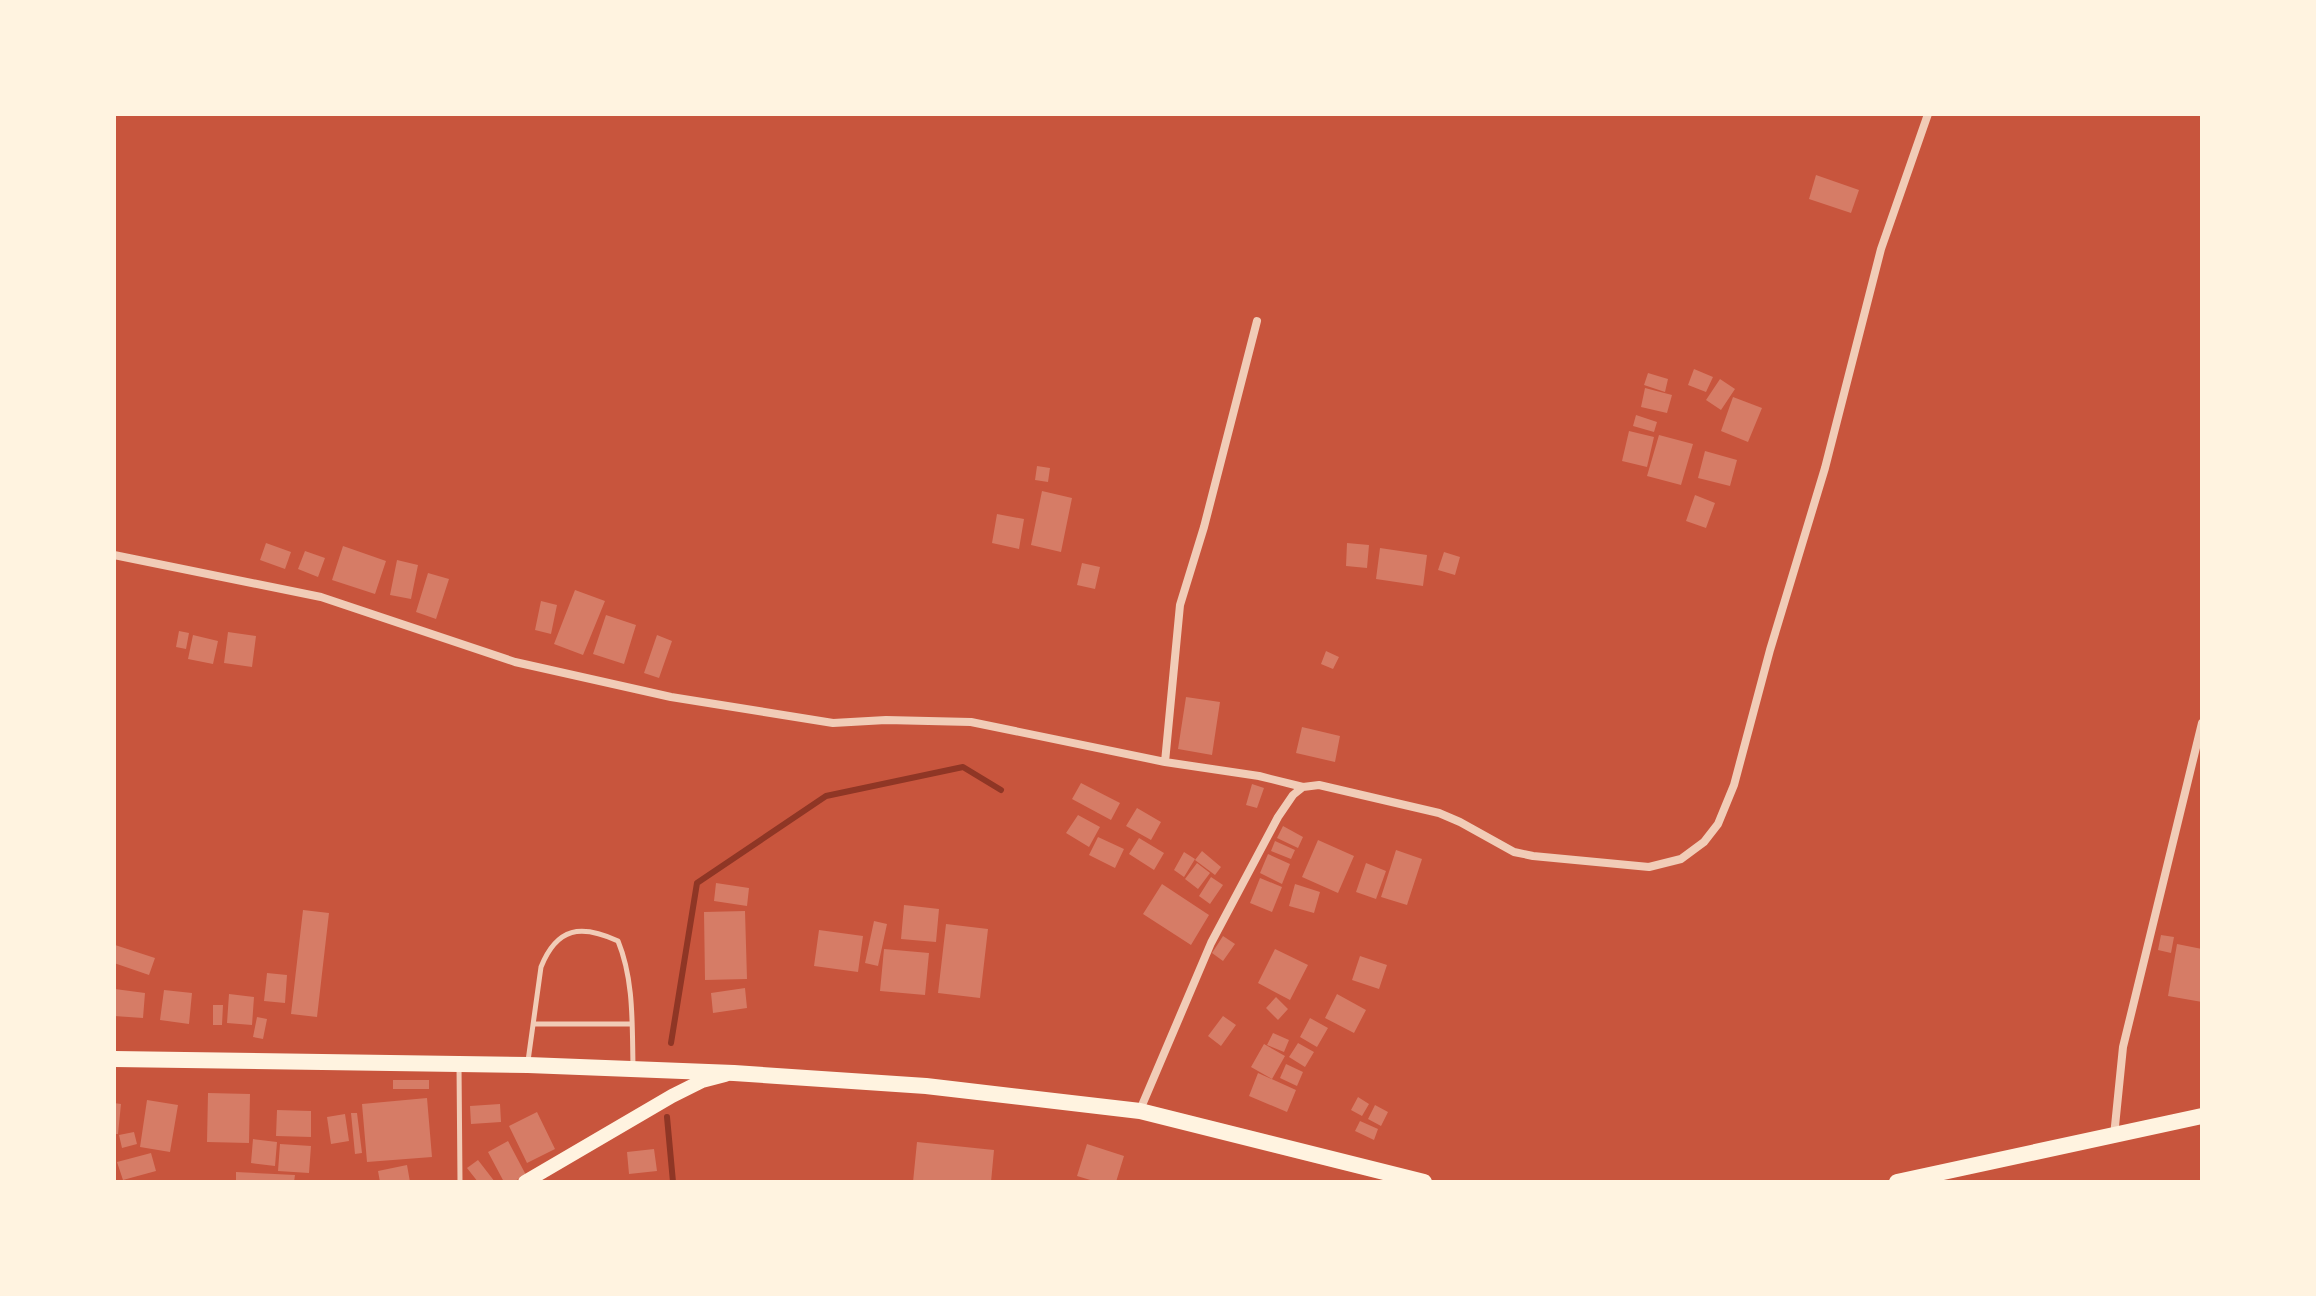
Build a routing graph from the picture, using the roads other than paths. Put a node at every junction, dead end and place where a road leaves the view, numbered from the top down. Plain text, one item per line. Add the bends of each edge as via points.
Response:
1 (1928, 114) edge
2 (1257, 321) dead end
3 (114, 555) edge
4 (2202, 723) edge
5 (1165, 762) junction
6 (1303, 787) junction
7 (535, 1024) junction
8 (632, 1024) junction
9 (114, 1059) edge
10 (459, 1064) junction
11 (528, 1065) junction
12 (633, 1070) junction
13 (734, 1073) junction
14 (1140, 1111) junction
15 (2202, 1116) edge
16 (2114, 1137) junction
17 (460, 1182) edge
18 (525, 1182) edge
19 (1424, 1182) edge
20 (1897, 1182) edge

1 - 6 street via 1881,249 1734,785 1718,824 1704,842 1681,859 1649,867 1533,856 1514,852 1439,813 1319,785
2 - 5 street via 1180,605
3 - 5 street via 321,597 515,662 671,697 833,723 971,722
4 - 16 street via 2123,1047
5 - 6 street
6 - 14 street via 1278,817 1211,943
7 - 8 lane
7 - 8 lane via 546,956 561,936 581,930 618,941
7 - 11 lane
8 - 12 lane
9 - 10 highway
10 - 11 highway
10 - 17 lane
11 - 12 highway
12 - 13 highway
13 - 14 highway via 926,1086
13 - 18 main road via 672,1096
14 - 19 highway
15 - 16 highway
16 - 20 highway

